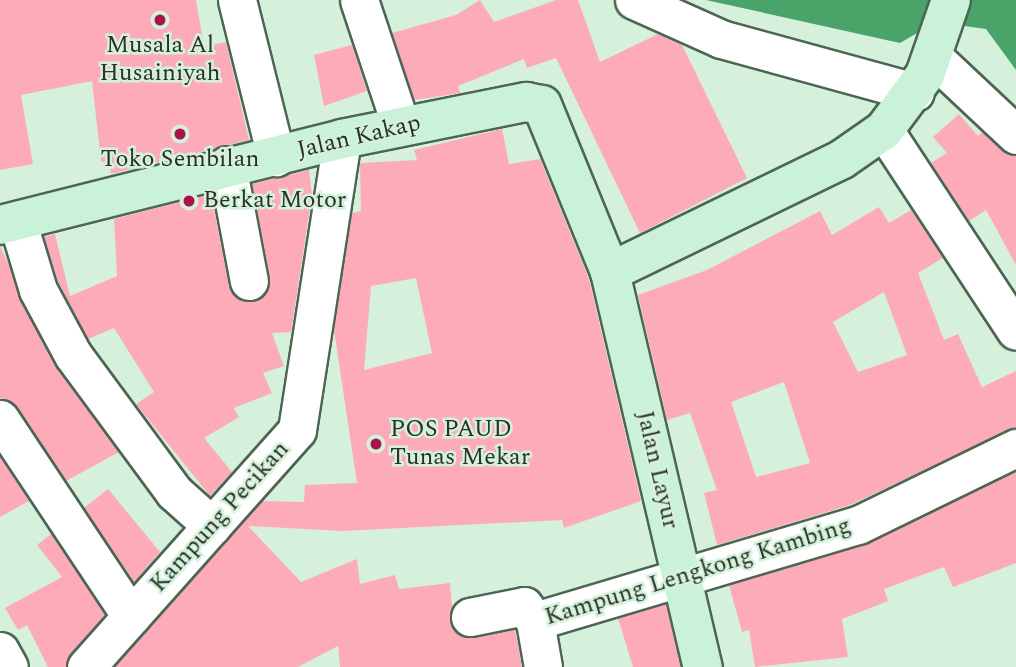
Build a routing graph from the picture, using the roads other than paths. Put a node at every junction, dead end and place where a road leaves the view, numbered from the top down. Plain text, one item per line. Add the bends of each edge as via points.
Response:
1 (237, 0) edge
2 (359, 0) edge
3 (634, 0) edge
4 (951, 0) edge
5 (937, 47) junction
6 (915, 92) junction
7 (401, 126) junction
8 (884, 130) junction
9 (1016, 135) edge
10 (342, 139) junction
11 (276, 157) junction
12 (227, 165) junction
13 (9, 222) edge
14 (610, 272) junction
15 (249, 281) dead end
16 (1016, 331) edge
17 (0, 419) edge
18 (1016, 448) edge
19 (212, 526) junction
20 (683, 581) junction
21 (131, 616) junction
22 (470, 617) dead end
23 (535, 621) junction
24 (0, 651) edge
25 (9, 667) edge
26 (86, 667) edge
27 (543, 667) edge
28 (703, 667) edge

1 - 11 street
2 - 7 street
3 - 6 street via 721,39
4 - 5 street
5 - 6 street
5 - 9 street
6 - 8 street
7 - 10 street, Jalan Kakap
7 - 14 street, Jalan Kakap via 526,102 542,105
8 - 14 street via 841,160
8 - 16 street
10 - 11 street, Jalan Kakap
10 - 19 street, Kampung Pecikan via 297,430
11 - 12 street, Jalan Kakap
12 - 13 street, Jalan Kakap
12 - 15 street
13 - 19 street via 73,355 174,492
14 - 20 street, Jalan Layur
17 - 21 street
18 - 20 street, Kampung Lengkong Kambing via 858,525
19 - 21 street, Kampung Pecikan
20 - 23 street, Kampung Lengkong Kambing
20 - 28 street, Jalan Layur
21 - 26 street, Kampung Pecikan
22 - 23 street via 524,606
23 - 27 street, Kampung Lengkong Kambing
24 - 25 street

